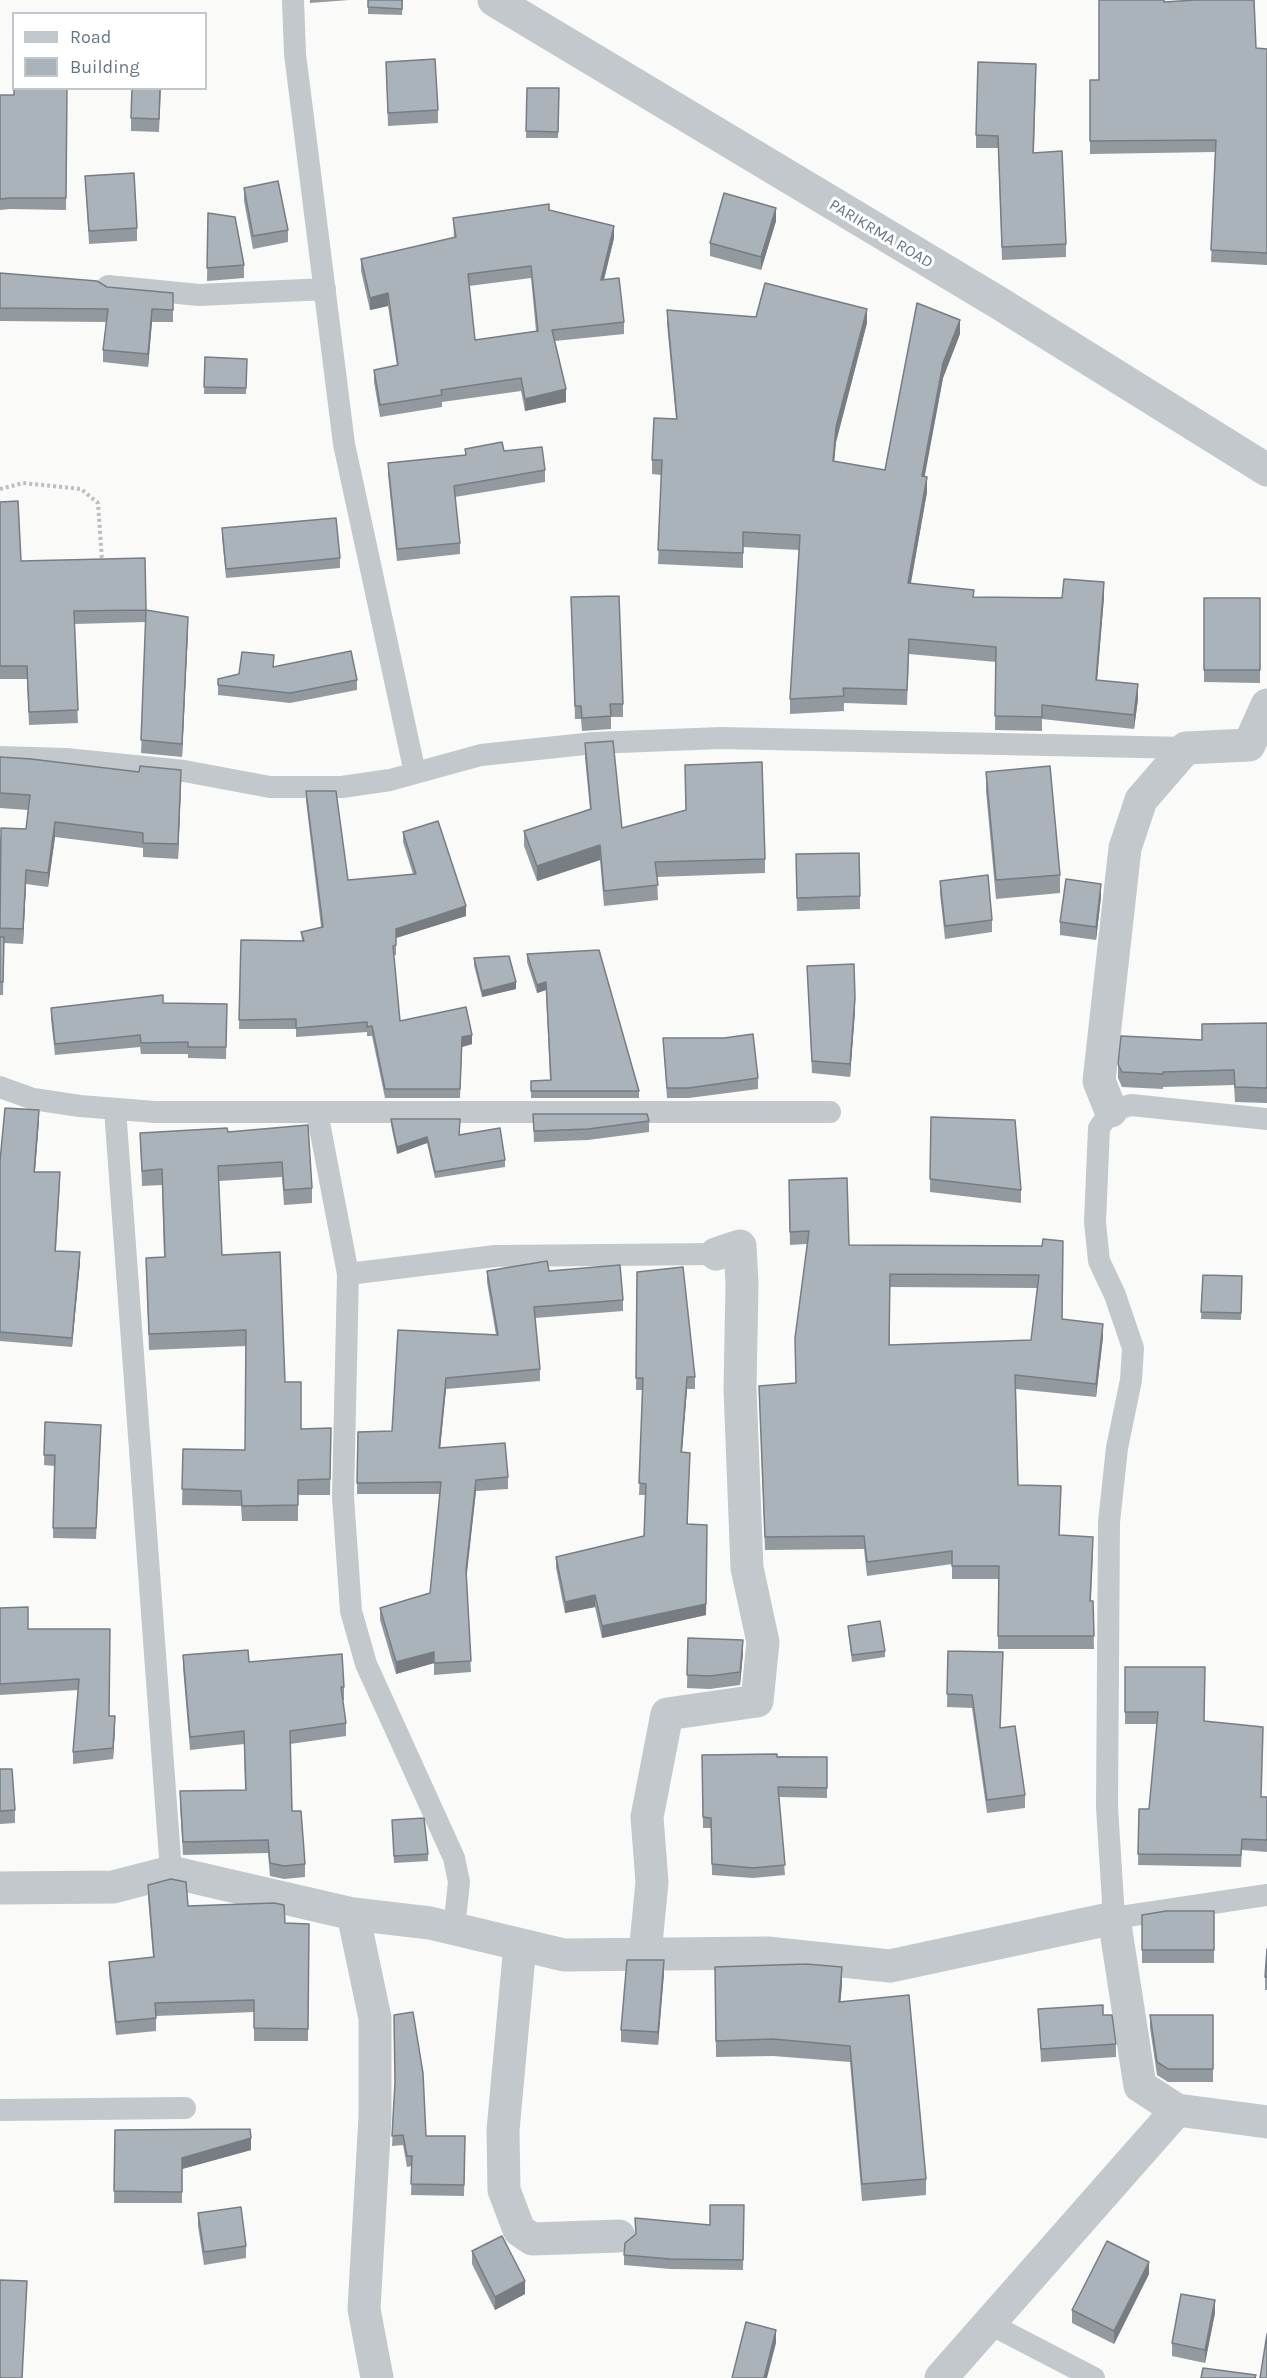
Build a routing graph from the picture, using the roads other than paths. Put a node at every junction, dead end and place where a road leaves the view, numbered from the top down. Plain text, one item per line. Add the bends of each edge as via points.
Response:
1 (293, 0) edge
2 (494, 0) edge
3 (108, 286) edge
4 (325, 289) junction
5 (1267, 470) edge
6 (1267, 705) edge
7 (1258, 745) edge
8 (1186, 748) junction
9 (0, 757) edge
10 (415, 773) junction
11 (0, 1087) edge
12 (115, 1109) junction
13 (1111, 1111) junction
14 (317, 1112) junction
15 (830, 1112) dead end
16 (1267, 1119) edge
17 (716, 1254) joint
18 (348, 1274) junction
19 (171, 1872) junction
20 (0, 1888) edge
21 (1267, 1895) edge
22 (353, 1914) junction
23 (1114, 1918) junction
24 (454, 1929) junction
25 (520, 1945) junction
26 (645, 1954) junction
27 (185, 2108) dead end
28 (0, 2110) edge
29 (1177, 2110) junction
30 (1267, 2122) edge
31 (619, 2236) dead end
32 (988, 2323) junction
33 (377, 2378) edge
34 (941, 2378) edge
35 (1094, 2378) edge

1 - 4 lane via 295,54
2 - 5 street, PARIKRMA ROAD via 999,303
3 - 4 lane via 199,295
4 - 10 lane via 344,444
6 - 7 street
7 - 8 street
8 - 10 lane via 721,738 594,743 481,755
8 - 13 street via 1140,800 1125,848 1099,1081
9 - 10 lane via 66,759 184,771 270,787 342,788
11 - 12 lane via 33,1099
12 - 14 lane
12 - 19 lane
13 - 16 lane via 1131,1105
13 - 23 lane via 1099,1128 1096,1232 1099,1261 1133,1348 1108,1522 1107,1807
14 - 15 lane
14 - 18 lane
17 - 18 lane via 495,1256
17 - 26 street via 740,1246 740,1389 747,1568 763,1642 757,1701 667,1714 647,1817 652,1882
18 - 24 lane via 343,1497 351,1611 366,1664 453,1858 459,1882
19 - 20 street via 113,1887
19 - 22 street
21 - 23 lane
22 - 24 street
22 - 33 street via 375,2018 375,2117 364,2309
23 - 26 street via 890,1966 767,1953
23 - 29 street via 1140,2086
24 - 25 street
25 - 26 street via 564,1955
25 - 31 street via 503,2130 504,2190 519,2230 532,2239
27 - 28 lane
29 - 30 street
29 - 32 street
32 - 34 street
32 - 35 lane

